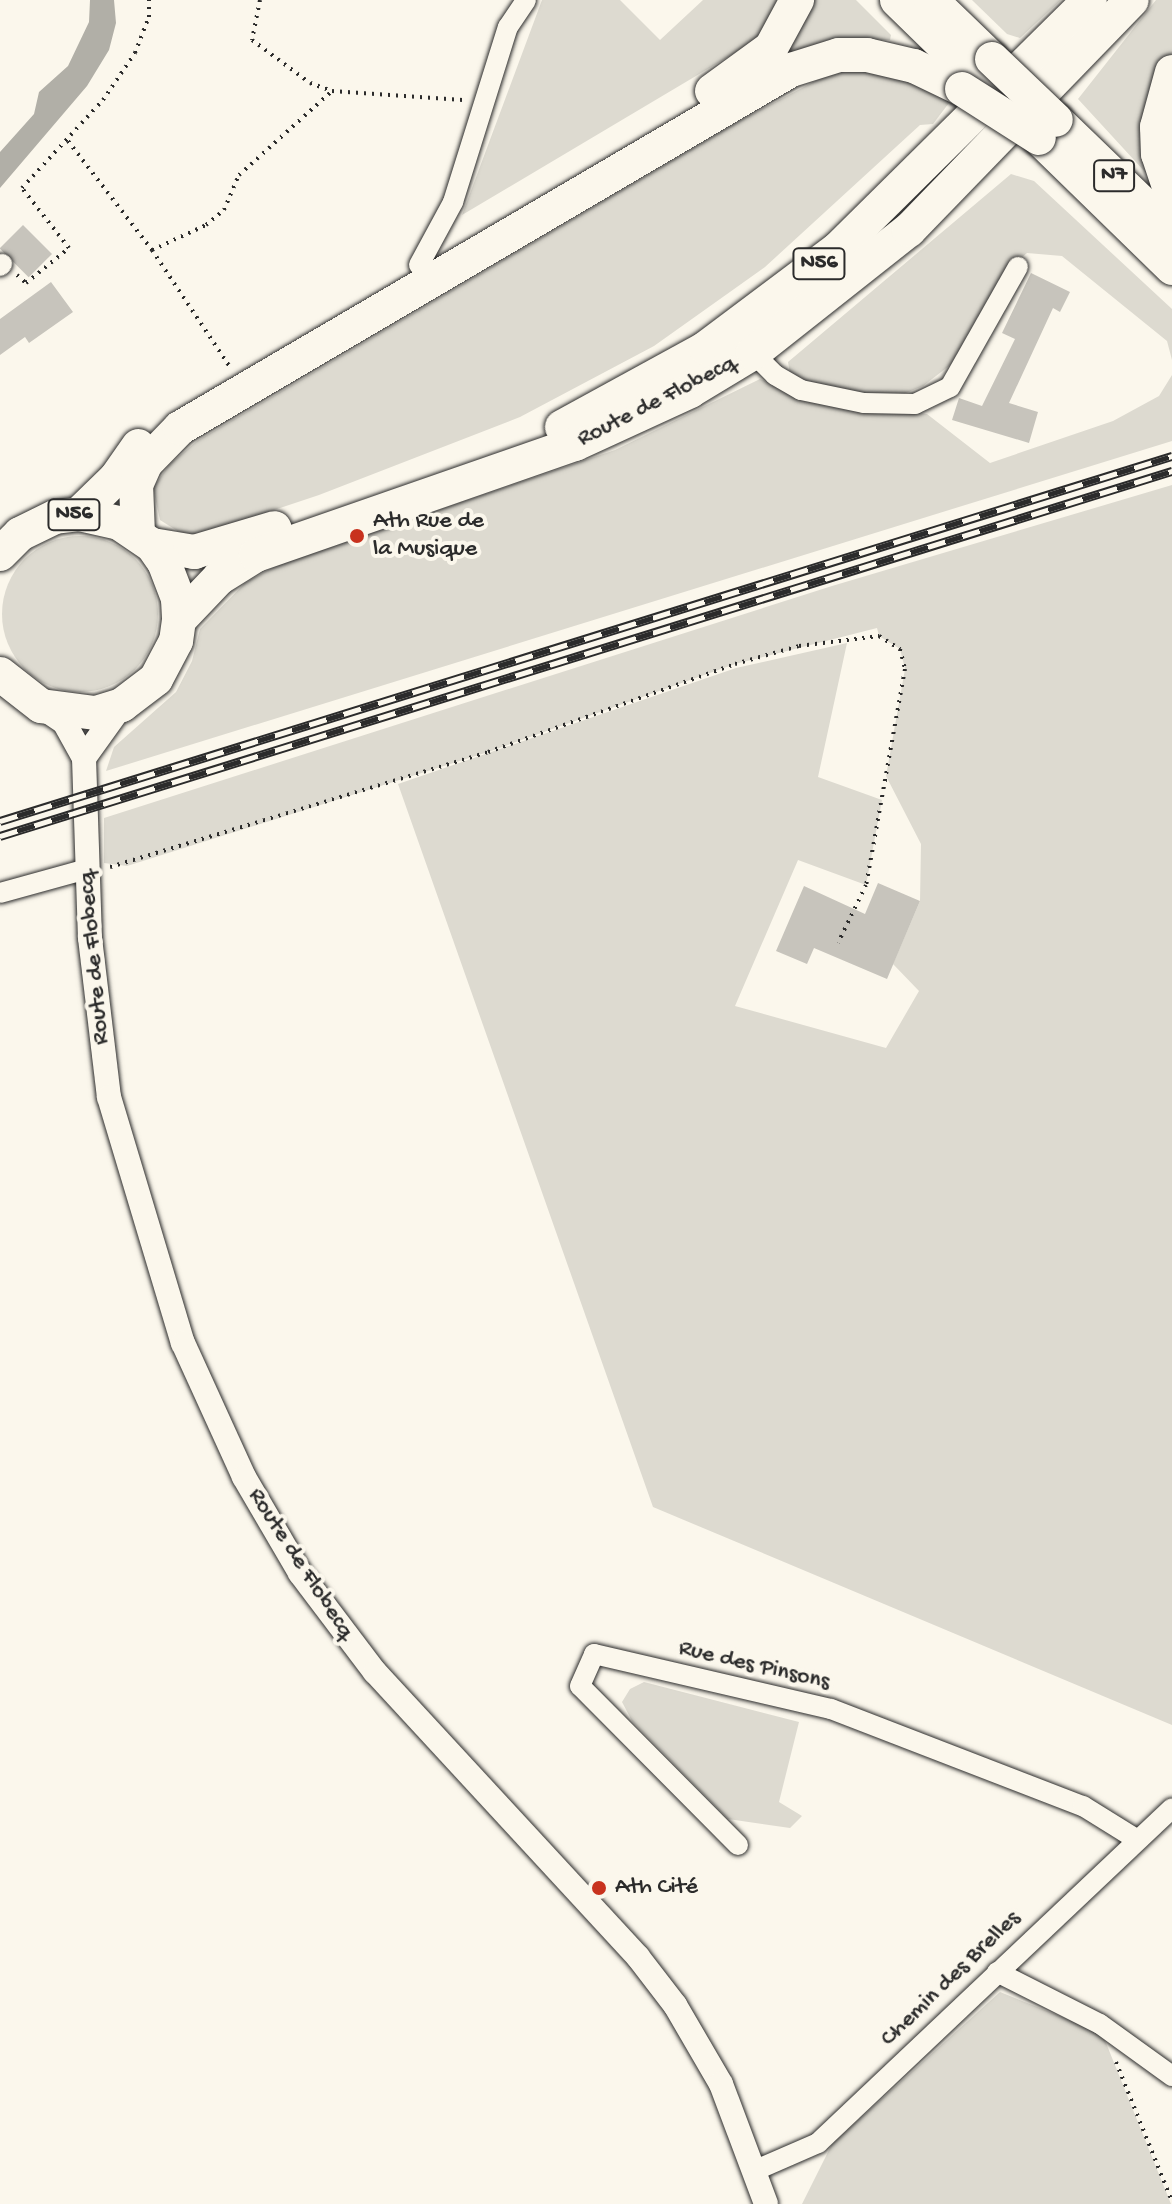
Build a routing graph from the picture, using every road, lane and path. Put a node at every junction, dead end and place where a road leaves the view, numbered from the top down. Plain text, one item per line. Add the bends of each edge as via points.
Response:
1 (149, 0) edge
2 (260, 0) edge
3 (526, 0) edge
4 (797, 0) edge
5 (897, 0) edge
6 (931, 0) edge
7 (1090, 0) edge
8 (1132, 0) edge
9 (1172, 72) edge
10 (976, 75) junction
11 (332, 91) junction
12 (485, 101) junction
13 (1047, 129) junction
14 (68, 141) junction
15 (1172, 196) edge
16 (1172, 232) edge
17 (152, 250) junction
18 (1, 265) edge
19 (419, 265) junction
20 (1018, 267) dead end
21 (1172, 268) edge
22 (753, 353) junction
23 (236, 375) junction
24 (79, 514) junction
25 (145, 540) junction
26 (2, 550) edge
27 (179, 620) junction
28 (16, 694) edge
29 (122, 705) junction
30 (84, 758) junction
31 (87, 869) junction
32 (0, 893) edge
33 (838, 943) dead end
34 (1172, 1808) edge
35 (1136, 1839) junction
36 (738, 1845) dead end
37 (997, 1972) junction
38 (1100, 2024) junction
39 (1172, 2076) edge
40 (756, 2170) junction
41 (1172, 2201) edge
42 (766, 2204) edge

1 - 14 path via 149,17 135,53
2 - 11 path via 252,40 310,83
3 - 12 street via 508,27
4 - 19 highway via 787,26 745,71
5 - 10 highway, N7
6 - 10 highway, N7
7 - 25 highway, Route de Flobecq / N56 via 839,248 730,331 637,389 494,456 247,538 194,552
8 - 22 highway, Route de Flobecq / N56 via 909,230
9 - 15 highway via 1157,127 1158,154
10 - 13 highway, N7, bridge
10 - 25 highway via 867,55 839,55 791,70 180,428 146,463 136,485
11 - 12 path
11 - 17 path via 239,175 224,210 206,225
12 - 19 street via 453,202
13 - 16 highway, N7
13 - 21 highway
14 - 17 path
14 - 18 path via 22,188 69,248 26,283
17 - 23 path
19 - 23 highway
20 - 22 street via 950,387 915,404 864,403 801,390
22 - 27 highway, Route de Flobecq / N56 via 690,391 575,444 256,555 219,578
23 - 24 highway via 151,431
24 - 25 highway, N56 via 119,523
24 - 26 highway, N56 via 37,524
25 - 27 highway, N56 via 173,580
27 - 29 highway, N56 via 168,661
28 - 29 highway via 68,713
28 - 30 street, Route de Flobecq via 64,722
29 - 30 street
30 - 31 street, Route de Flobecq
31 - 32 street
31 - 33 path via 127,866 264,823 502,747 735,664 799,646 879,636 900,649 905,669 866,885
31 - 40 street, Route de Flobecq via 109,1097 183,1343 244,1477 300,1573 375,1672 638,1957 675,2005 721,2084
34 - 35 street, Chemin des Brelles
35 - 36 street, Rue des Pinsons via 1083,1806 831,1709 594,1654 580,1686
35 - 37 street, Chemin des Brelles
37 - 38 street
37 - 40 street, Chemin des Brelles via 818,2143
38 - 39 street
38 - 41 path
40 - 42 street, Route de Flobecq

